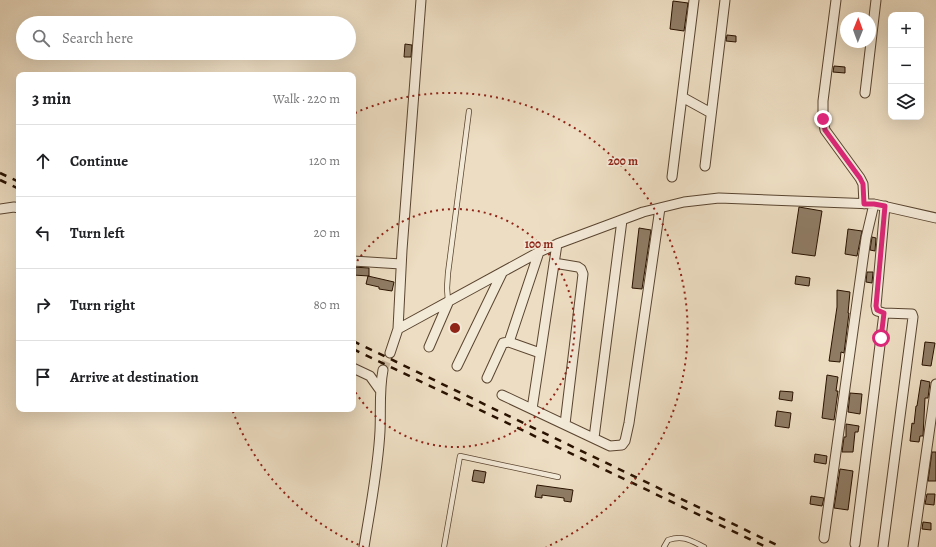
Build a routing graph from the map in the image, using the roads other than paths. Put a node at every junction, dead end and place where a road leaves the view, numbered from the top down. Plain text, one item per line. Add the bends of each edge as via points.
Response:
1 (421, 0) edge
2 (694, 0) edge
3 (725, 0) edge
4 (836, 0) edge
5 (876, 0) edge
6 (865, 93) dead end
7 (682, 97) junction
8 (469, 111) dead end
9 (712, 113) junction
10 (705, 166) dead end
11 (672, 177) dead end
12 (864, 201) junction
13 (874, 204) junction
14 (885, 206) junction
15 (16, 207) edge
16 (660, 208) junction
17 (0, 209) edge
18 (936, 218) edge
19 (622, 220) junction
20 (557, 244) junction
21 (539, 252) junction
22 (356, 261) edge
23 (401, 264) junction
24 (554, 264) junction
25 (502, 273) junction
26 (448, 303) junction
27 (884, 313) junction
28 (398, 329) junction
29 (509, 342) junction
30 (429, 347) dead end
31 (390, 353) tunnel mouth
32 (540, 353) junction
33 (457, 366) dead end
34 (356, 369) edge
35 (383, 370) tunnel mouth
36 (487, 378) dead end
37 (936, 384) edge
38 (381, 391) junction
39 (502, 395) dead end
40 (532, 409) junction
41 (565, 424) junction
42 (594, 438) junction
43 (932, 448) edge
44 (558, 477) dead end
45 (824, 538) dead end
46 (854, 544) dead end
47 (364, 547) edge
48 (444, 547) edge
49 (664, 547) edge
50 (704, 547) edge
51 (883, 547) edge
52 (913, 547) edge

1 - 23 street
2 - 7 street
3 - 9 street
4 - 12 street via 823,119 825,130 860,178
5 - 6 street
7 - 9 street
7 - 11 street
8 - 26 lane via 448,273
9 - 10 street
12 - 13 street
12 - 16 street via 719,198
13 - 14 street
13 - 45 street via 866,238
14 - 18 street
14 - 27 street via 876,306 877,310
15 - 17 street
16 - 19 street
16 - 42 street via 625,441 622,445 610,446
19 - 20 street
19 - 42 street
20 - 21 street
20 - 24 street
21 - 25 street
21 - 29 street
22 - 23 street
23 - 28 street
24 - 32 street
24 - 41 street via 578,267 582,269 583,274
25 - 26 street
25 - 33 street
26 - 28 street
26 - 30 street
27 - 46 street
27 - 51 street via 908,313 913,316
28 - 31 street
29 - 32 street
29 - 36 street via 502,344
32 - 40 street
34 - 38 street via 370,376
35 - 38 street
37 - 43 street
38 - 47 street via 376,469
39 - 40 street
40 - 41 street
41 - 42 street
43 - 52 street
44 - 48 lane via 460,456
49 - 50 lane via 668,540 676,537 685,538

